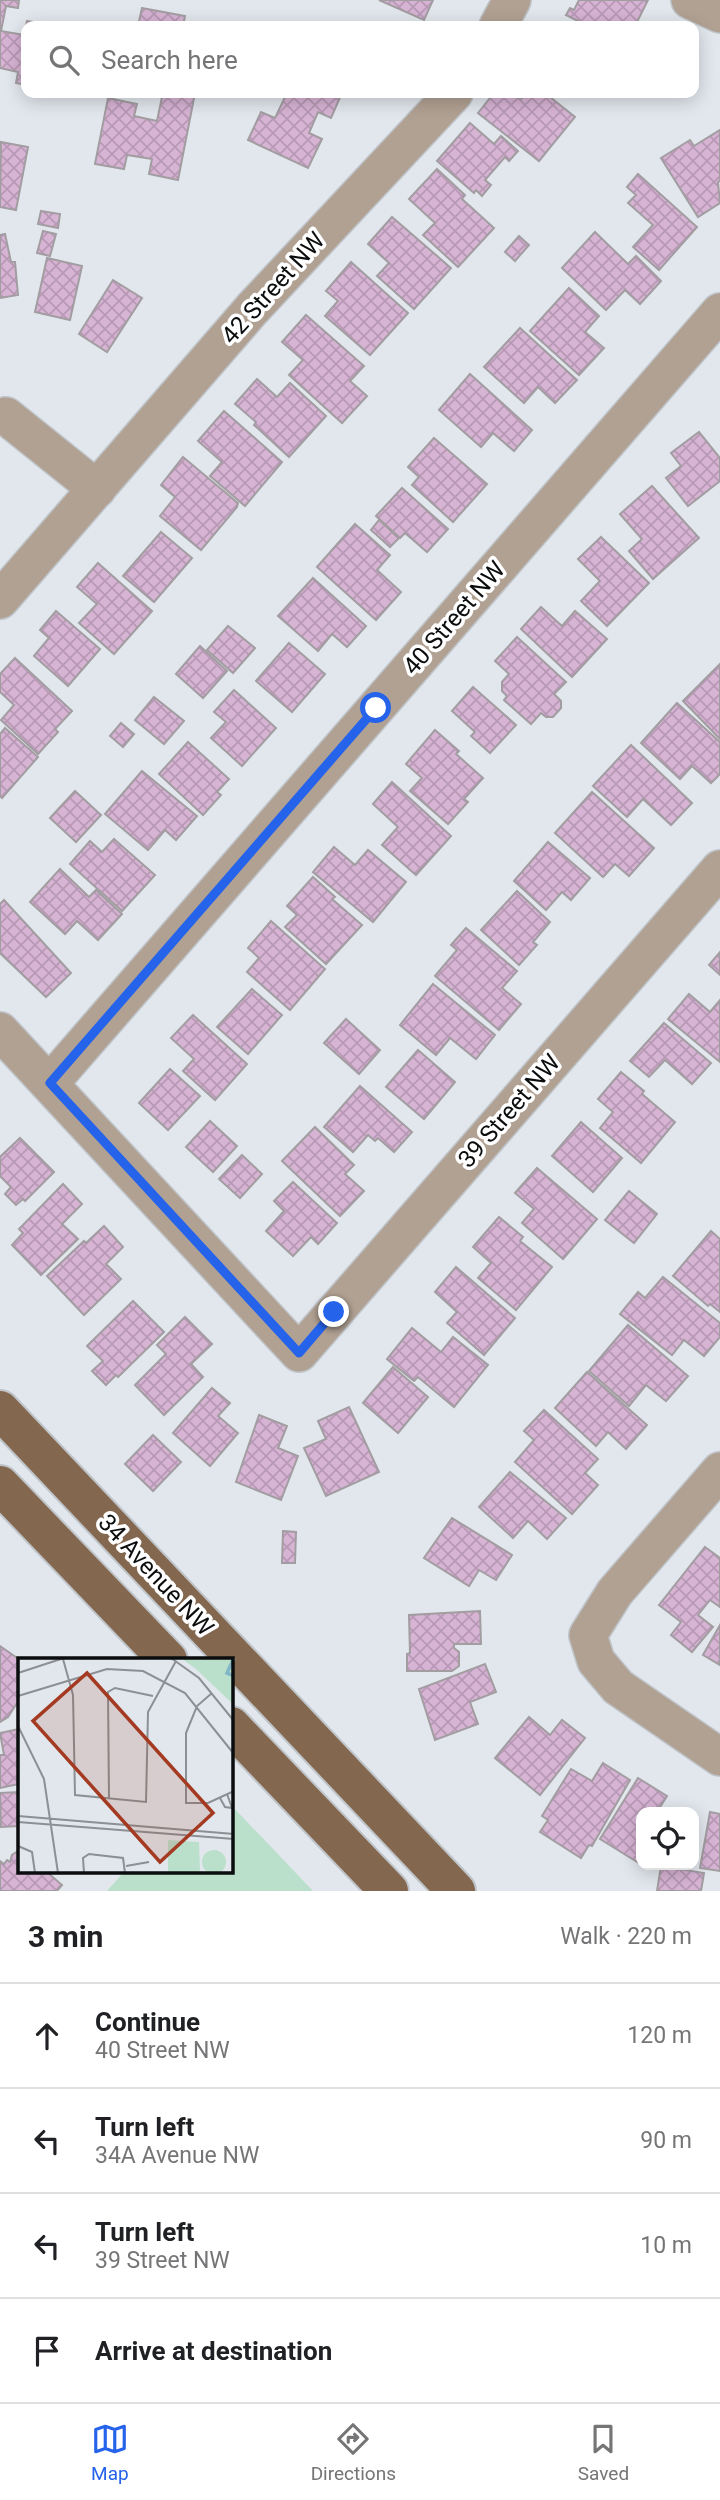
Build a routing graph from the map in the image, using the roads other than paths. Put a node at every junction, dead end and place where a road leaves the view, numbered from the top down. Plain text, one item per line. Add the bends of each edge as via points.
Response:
1 (512, 0) edge
2 (690, 0) edge
3 (720, 14) edge
4 (501, 21) edge
5 (449, 98) edge
6 (720, 312) edge
7 (6, 416) dead end
8 (97, 489) junction
9 (0, 600) edge
10 (720, 869) edge
11 (0, 1031) edge
12 (50, 1083) junction
13 (0, 1410) edge
14 (720, 1471) edge
15 (0, 1485) edge
16 (166, 1658) edge
17 (233, 1728) edge
18 (720, 1758) edge
19 (389, 1891) edge
20 (456, 1891) edge

1 - 4 street
2 - 3 street
5 - 8 street, 42 Street NW via 252,309
6 - 12 street, 40 Street NW
7 - 8 street
8 - 9 street, 42 Street NW
10 - 12 street, 39 Street NW via 299,1353
11 - 12 street
13 - 20 main road, 34 Avenue NW
14 - 18 street via 615,1592 588,1635 596,1661 618,1687
15 - 16 main road, 34 Avenue NW
17 - 19 main road

